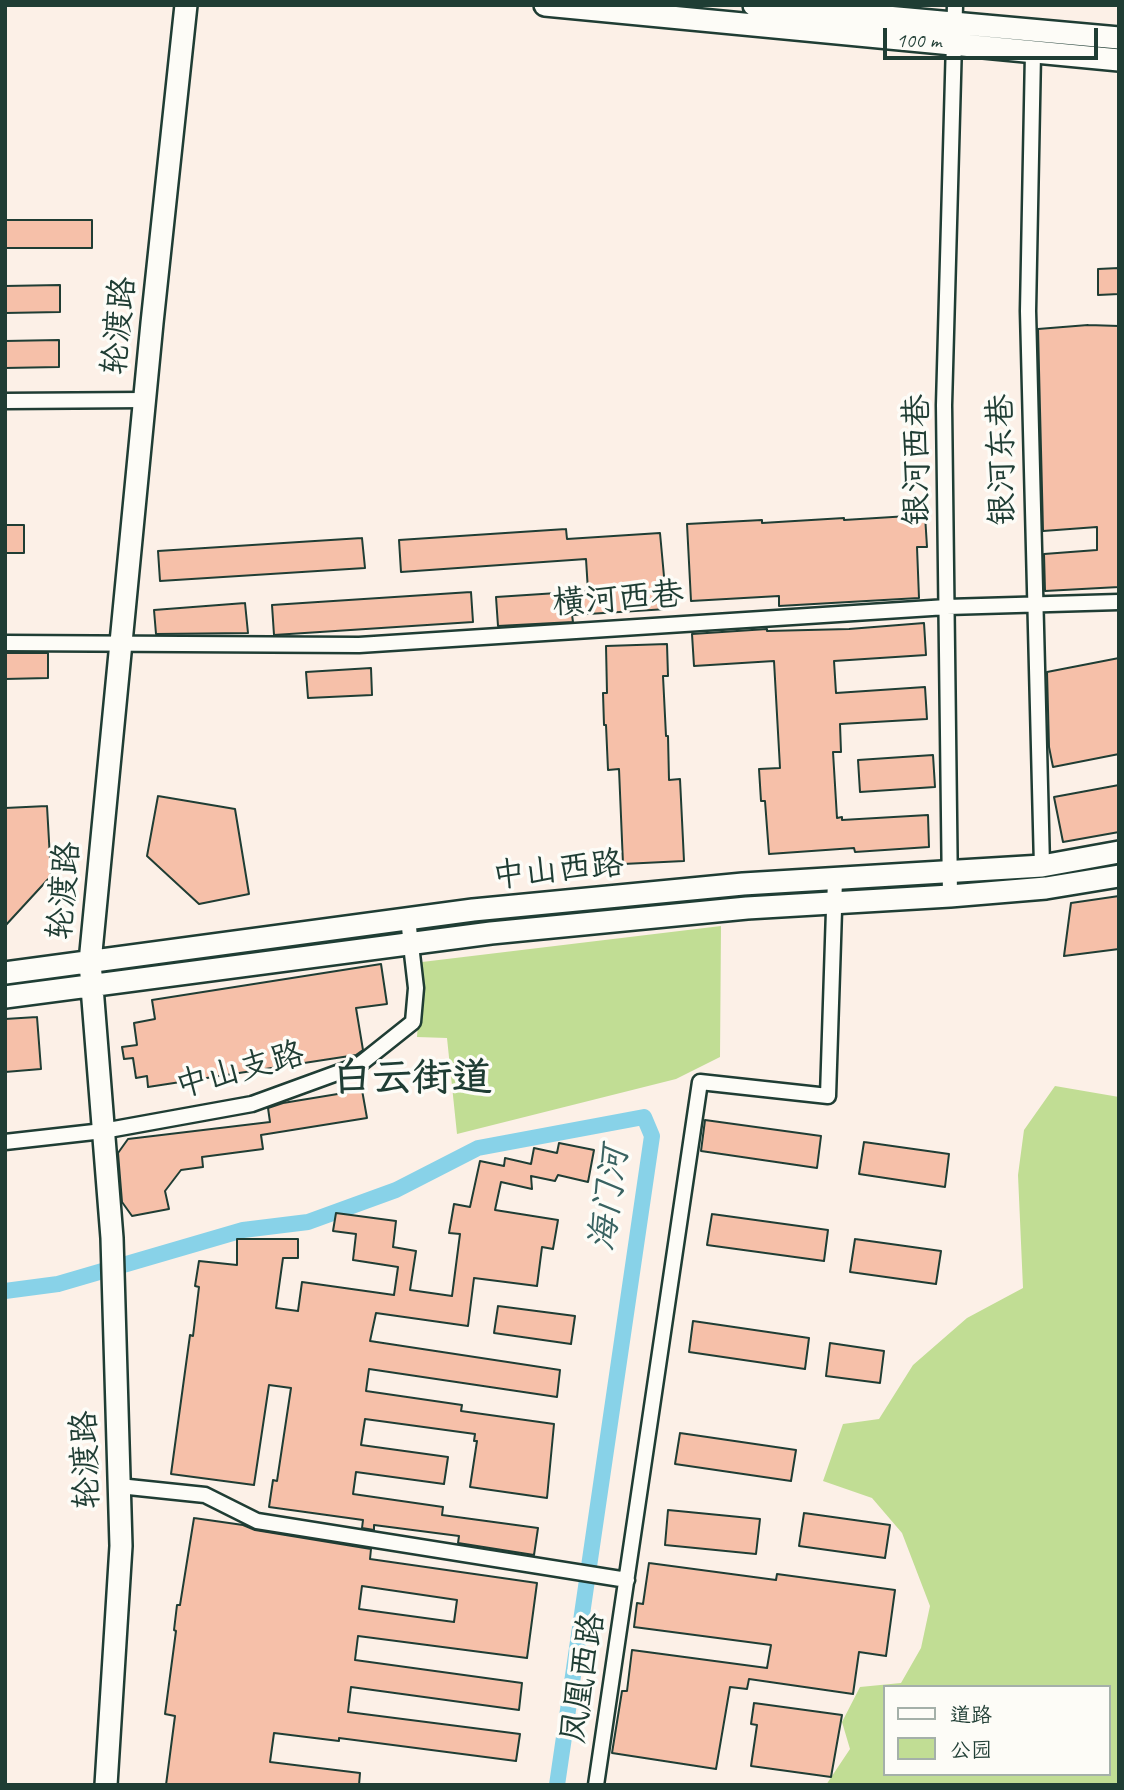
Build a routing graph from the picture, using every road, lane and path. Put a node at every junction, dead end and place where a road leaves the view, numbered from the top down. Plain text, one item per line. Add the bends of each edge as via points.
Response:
1 (186, 5) edge
2 (545, 5) edge
3 (754, 5) edge
4 (955, 25) edge
5 (1119, 38) edge
6 (1033, 53) junction
7 (1119, 60) edge
8 (145, 400) junction
9 (5, 401) edge
10 (1119, 602) edge
11 (1035, 606) junction
12 (947, 607) junction
13 (5, 643) edge
14 (120, 644) junction
15 (1119, 852) edge
16 (1042, 866) junction
17 (950, 873) junction
18 (1119, 876) edge
19 (835, 879) junction
20 (950, 896) junction
21 (834, 903) junction
22 (408, 919) junction
23 (411, 943) junction
24 (90, 961) junction
25 (5, 973) edge
26 (91, 985) junction
27 (5, 997) edge
28 (103, 1131) junction
29 (5, 1142) edge
30 (119, 1486) junction
31 (623, 1579) junction
32 (106, 1785) edge
33 (596, 1785) edge

1 - 8 main road, 轮渡路
2 - 4 main road
3 - 4 main road
4 - 5 main road
4 - 6 main road
4 - 12 street, 银河西巷 via 944,405
6 - 7 main road
6 - 11 street, 银河东巷 via 1028,311
8 - 9 street
8 - 14 main road, 轮渡路
10 - 11 street, 横河西巷
11 - 12 street, 横河西巷
11 - 16 street, 银河东巷
12 - 14 street, 横河西巷 via 359,645
12 - 17 street, 银河西巷
13 - 14 street, 横河西巷
14 - 24 main road, 轮渡路
15 - 16 main road, 中山西路
16 - 17 main road, 中山西路
17 - 19 main road, 中山西路
17 - 20 street, 银河西巷
18 - 20 main road, 中山西路
19 - 21 street
19 - 22 main road, 中山西路 via 744,884
20 - 21 main road, 中山西路
21 - 23 main road, 中山西路
21 - 31 street, 凤凰西路 via 828,1096 701,1083
22 - 23 street, 中山支路
22 - 24 main road, 中山西路
23 - 26 main road, 中山西路
23 - 28 street, 中山支路 via 416,988 413,1021 359,1065 252,1104
24 - 25 main road, 中山西路
24 - 26 main road, 轮渡路
26 - 27 main road, 中山西路
26 - 28 main road, 轮渡路
28 - 29 street, 中山支路
28 - 30 main road, 轮渡路 via 112,1238
30 - 31 street via 205,1495 257,1521
30 - 32 main road, 轮渡路 via 121,1546
31 - 33 street, 凤凰西路

